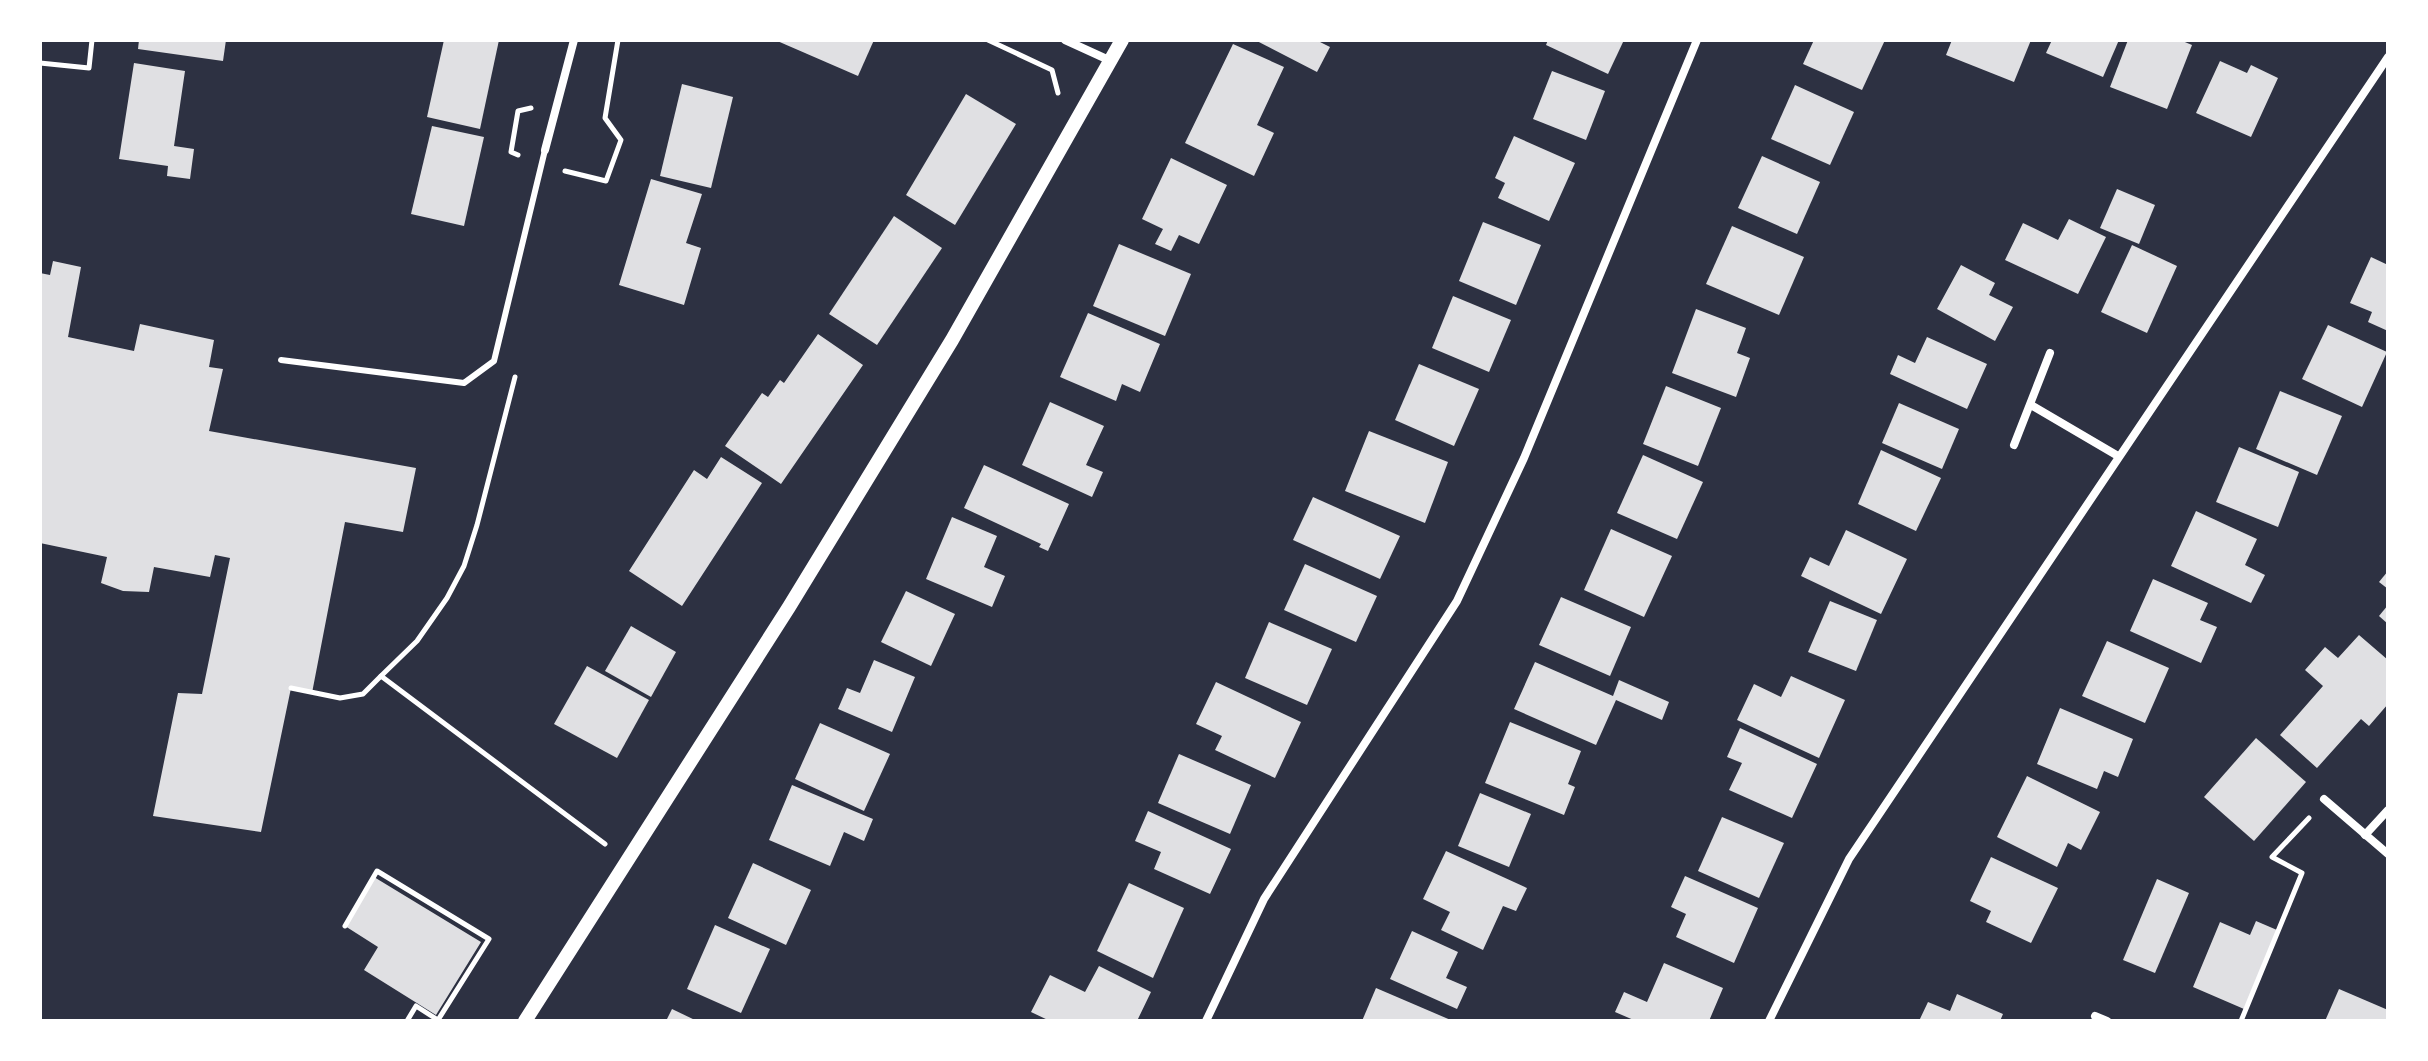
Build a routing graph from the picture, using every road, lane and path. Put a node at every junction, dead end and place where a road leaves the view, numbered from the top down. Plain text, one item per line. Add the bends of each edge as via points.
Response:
1 (92, 40) edge
2 (574, 40) edge
3 (1065, 40) edge
4 (1122, 40) edge
5 (1697, 40) edge
6 (2388, 57) edge
7 (1111, 61) junction
8 (40, 63) edge
9 (545, 150) junction
10 (563, 187) dead end
11 (2050, 353) dead end
12 (281, 360) dead end
13 (516, 371) dead end
14 (2031, 405) junction
15 (2014, 445) dead end
16 (2118, 456) junction
17 (381, 676) junction
18 (291, 688) dead end
19 (2324, 799) joint
20 (2388, 810) edge
21 (2365, 835) junction
22 (612, 849) dead end
23 (2388, 854) edge
24 (345, 926) dead end
25 (2095, 1016) dead end
26 (407, 1021) edge
27 (525, 1021) edge
28 (1206, 1021) edge
29 (1769, 1021) edge
30 (2107, 1021) edge
31 (2241, 1021) edge

1 - 8 path via 89,68
2 - 9 street
3 - 7 street
4 - 7 street
5 - 28 street via 1524,458 1457,601 1264,899
6 - 16 street
7 - 27 street via 846,514
9 - 10 path via 569,163
9 - 12 lane via 494,361 464,383
11 - 14 street
13 - 17 path via 464,566 417,641
14 - 15 street
14 - 16 street
16 - 29 street via 1849,859
17 - 18 path via 363,694 340,698
17 - 22 path
19 - 21 street
19 - 31 path via 2272,857 2302,873
20 - 21 street
21 - 23 street
24 - 26 path via 377,871 489,939 438,1020 416,1006
25 - 30 street

